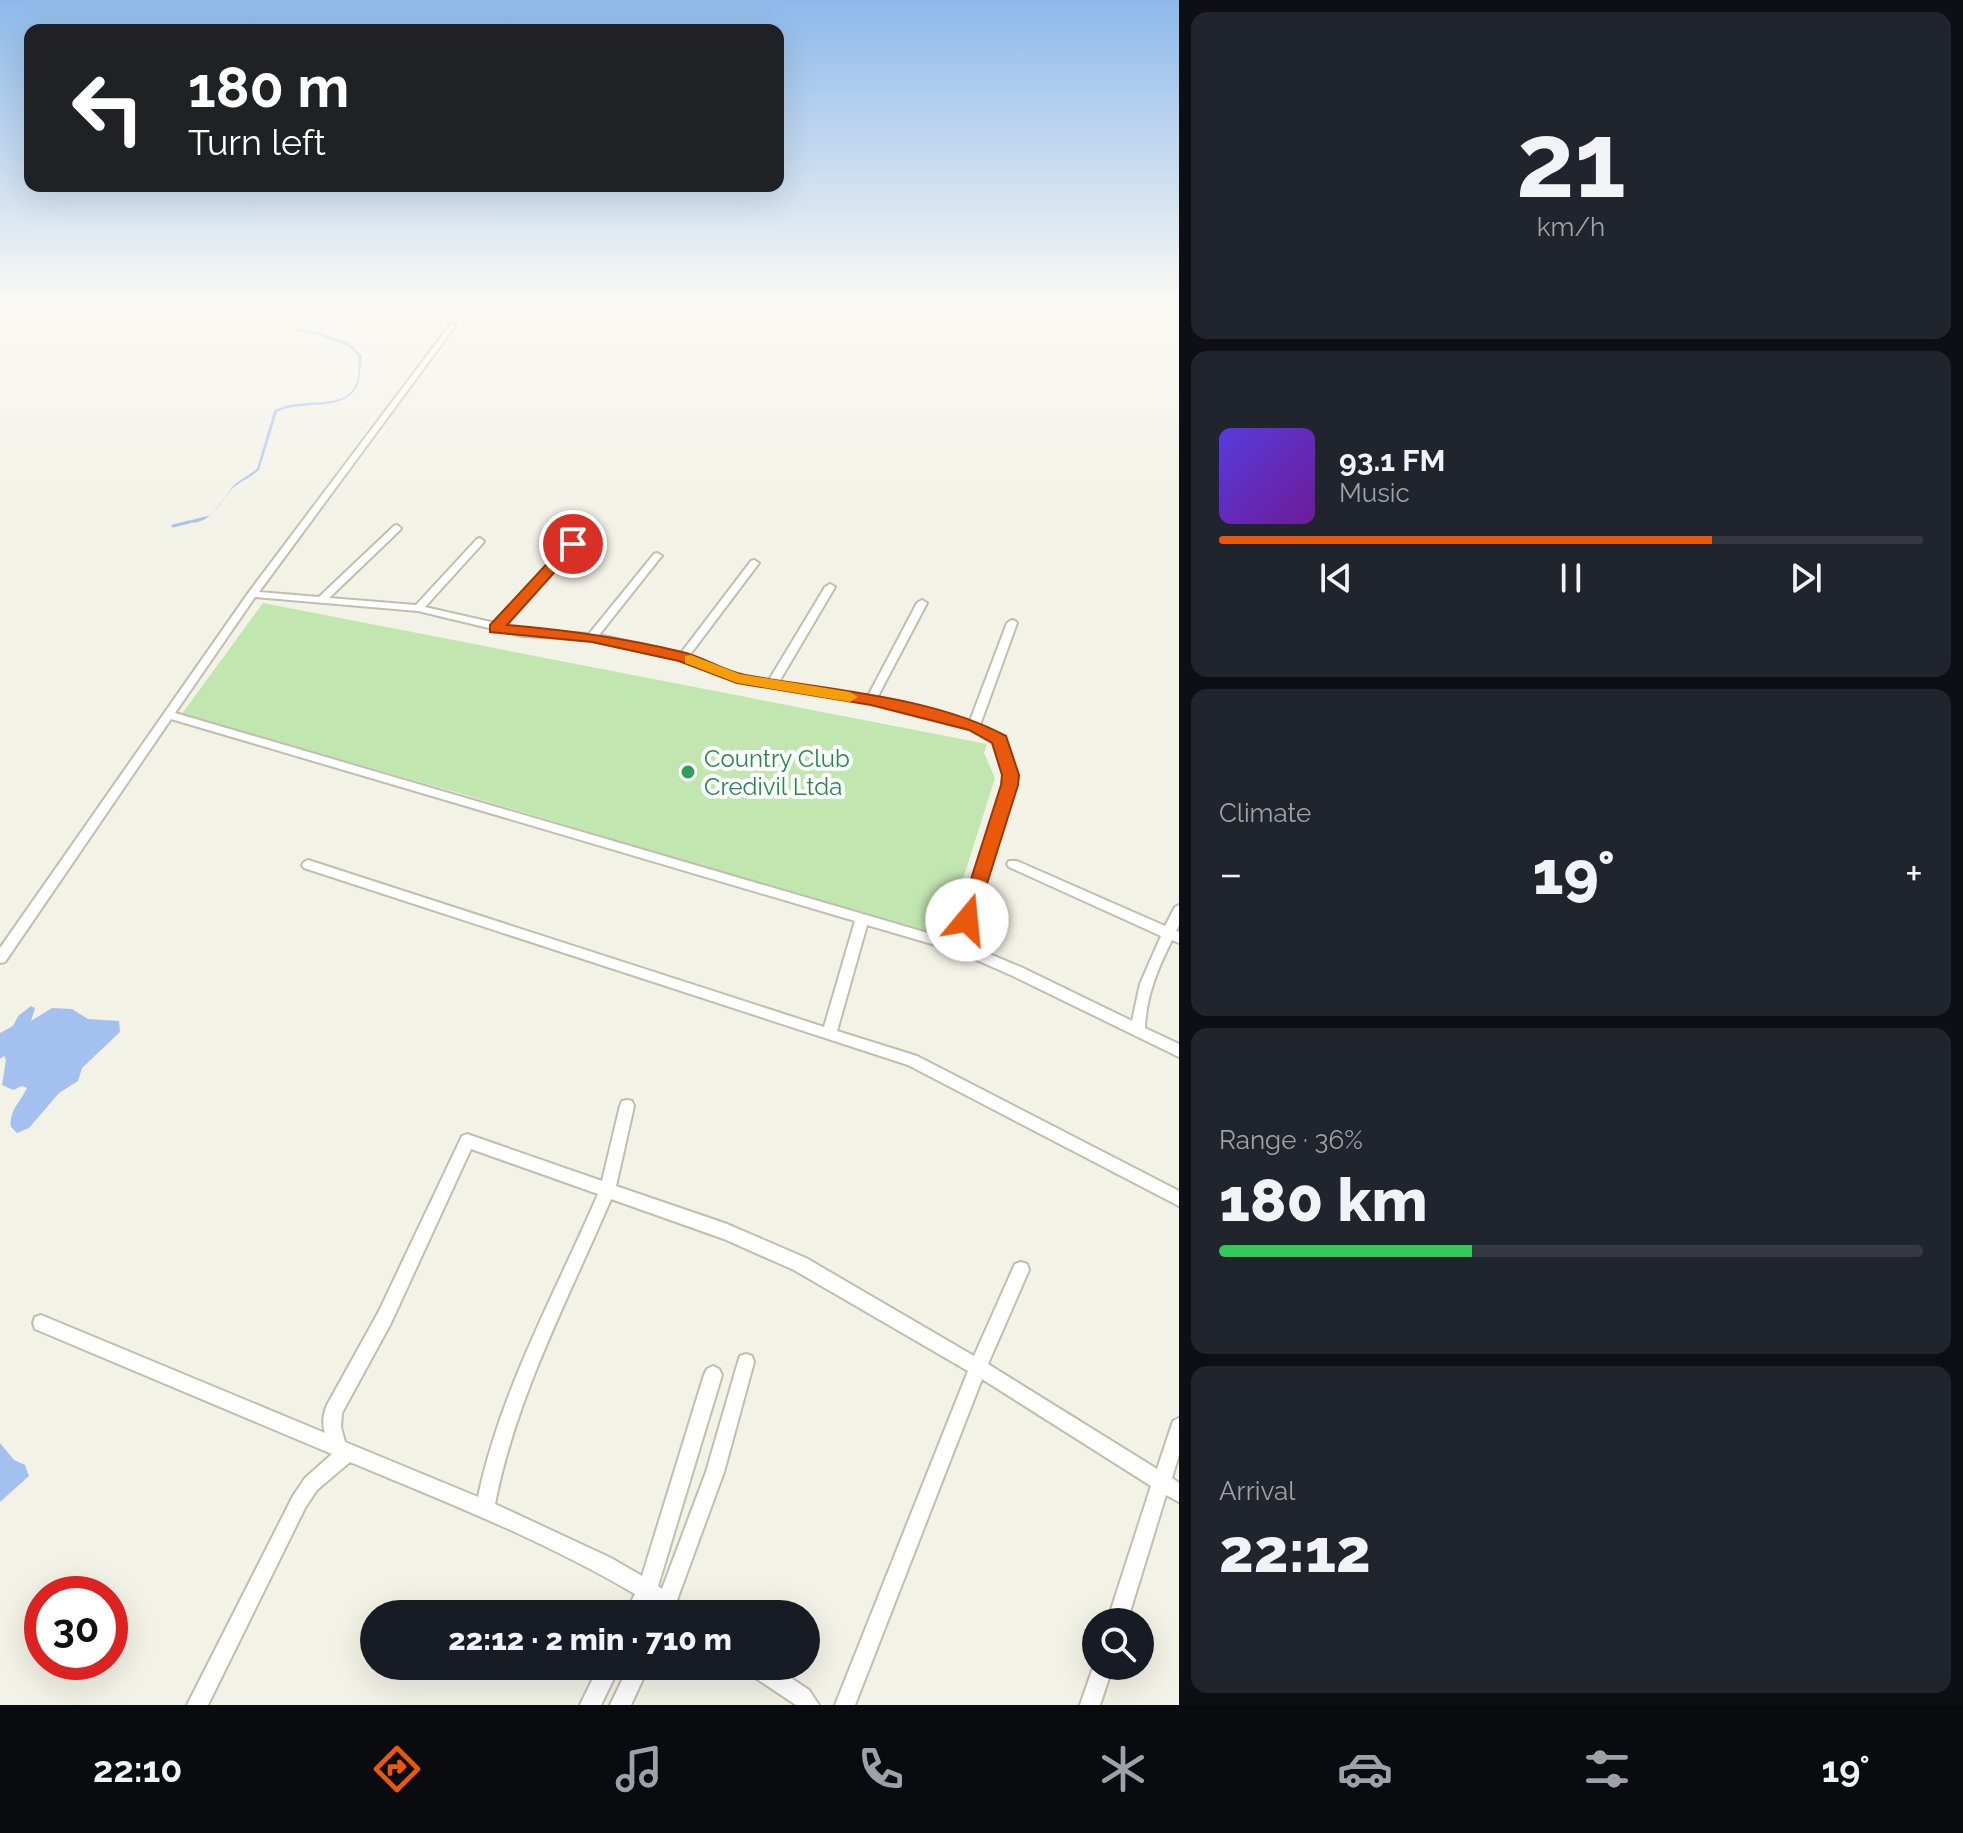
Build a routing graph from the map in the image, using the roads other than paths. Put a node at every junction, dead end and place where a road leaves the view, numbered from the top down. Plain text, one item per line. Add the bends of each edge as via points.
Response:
1 (412, 380) edge
2 (397, 528) dead end
3 (480, 541) dead end
4 (573, 544) dead end
5 (657, 556) dead end
6 (754, 563) dead end
7 (830, 587) dead end
8 (252, 594) junction
9 (322, 599) junction
10 (922, 603) dead end
11 (418, 608) junction
12 (1012, 623) dead end
13 (496, 628) junction
14 (592, 637) junction
15 (683, 657) junction
16 (772, 684) junction
17 (871, 700) junction
18 (171, 715) junction
19 (974, 726) junction
20 (1013, 864) dead end
21 (308, 865) dead end
22 (1179, 910) edge
23 (862, 919) junction
24 (1174, 936) edge
25 (959, 947) junction
26 (0, 958) edge
27 (1138, 1031) junction
28 (829, 1034) junction
29 (1179, 1051) edge
30 (627, 1106) dead end
31 (606, 1192) junction
32 (1179, 1199) edge
33 (1021, 1270) dead end
34 (41, 1323) dead end
35 (746, 1362) dead end
36 (978, 1367) junction
37 (713, 1375) dead end
38 (1179, 1427) edge
39 (343, 1449) junction
40 (1162, 1483) junction
41 (1179, 1493) edge
42 (485, 1509) junction
43 (647, 1590) junction
44 (642, 1600) edge
45 (658, 1600) edge
46 (672, 1600) edge
47 (1122, 1608) edge
48 (603, 1680) edge
49 (632, 1680) edge
50 (776, 1680) edge
51 (1098, 1680) edge
52 (197, 1705) edge
53 (590, 1705) edge
54 (620, 1705) edge
55 (809, 1705) edge
56 (845, 1705) edge
57 (1090, 1705) edge

1 - 8 street
2 - 9 street
3 - 11 street
4 - 13 street
5 - 14 street
6 - 15 street
7 - 16 street
8 - 9 street
8 - 18 street
9 - 11 street
10 - 17 street
11 - 13 street
12 - 19 street
13 - 14 street
14 - 15 street
15 - 16 street via 737,678
16 - 17 street
17 - 19 street
18 - 23 street
18 - 26 street
19 - 25 street via 1000,740 1010,775
20 - 24 street
21 - 28 street
22 - 24 street
23 - 25 street
23 - 28 street
24 - 27 street via 1137,1014
25 - 27 street
27 - 29 street
28 - 32 street via 912,1060
30 - 31 street
31 - 36 street via 727,1232 800,1264
31 - 39 street via 467,1141 385,1317 333,1411 332,1427
31 - 42 street via 492,1464
33 - 36 street
34 - 39 street
35 - 46 street
36 - 40 street
36 - 56 street
37 - 43 street
38 - 40 street
39 - 42 street
39 - 52 street via 299,1502
40 - 41 street
40 - 47 street
42 - 43 street
43 - 44 street
43 - 45 street
48 - 53 street
49 - 54 street
50 - 55 street
51 - 57 street

